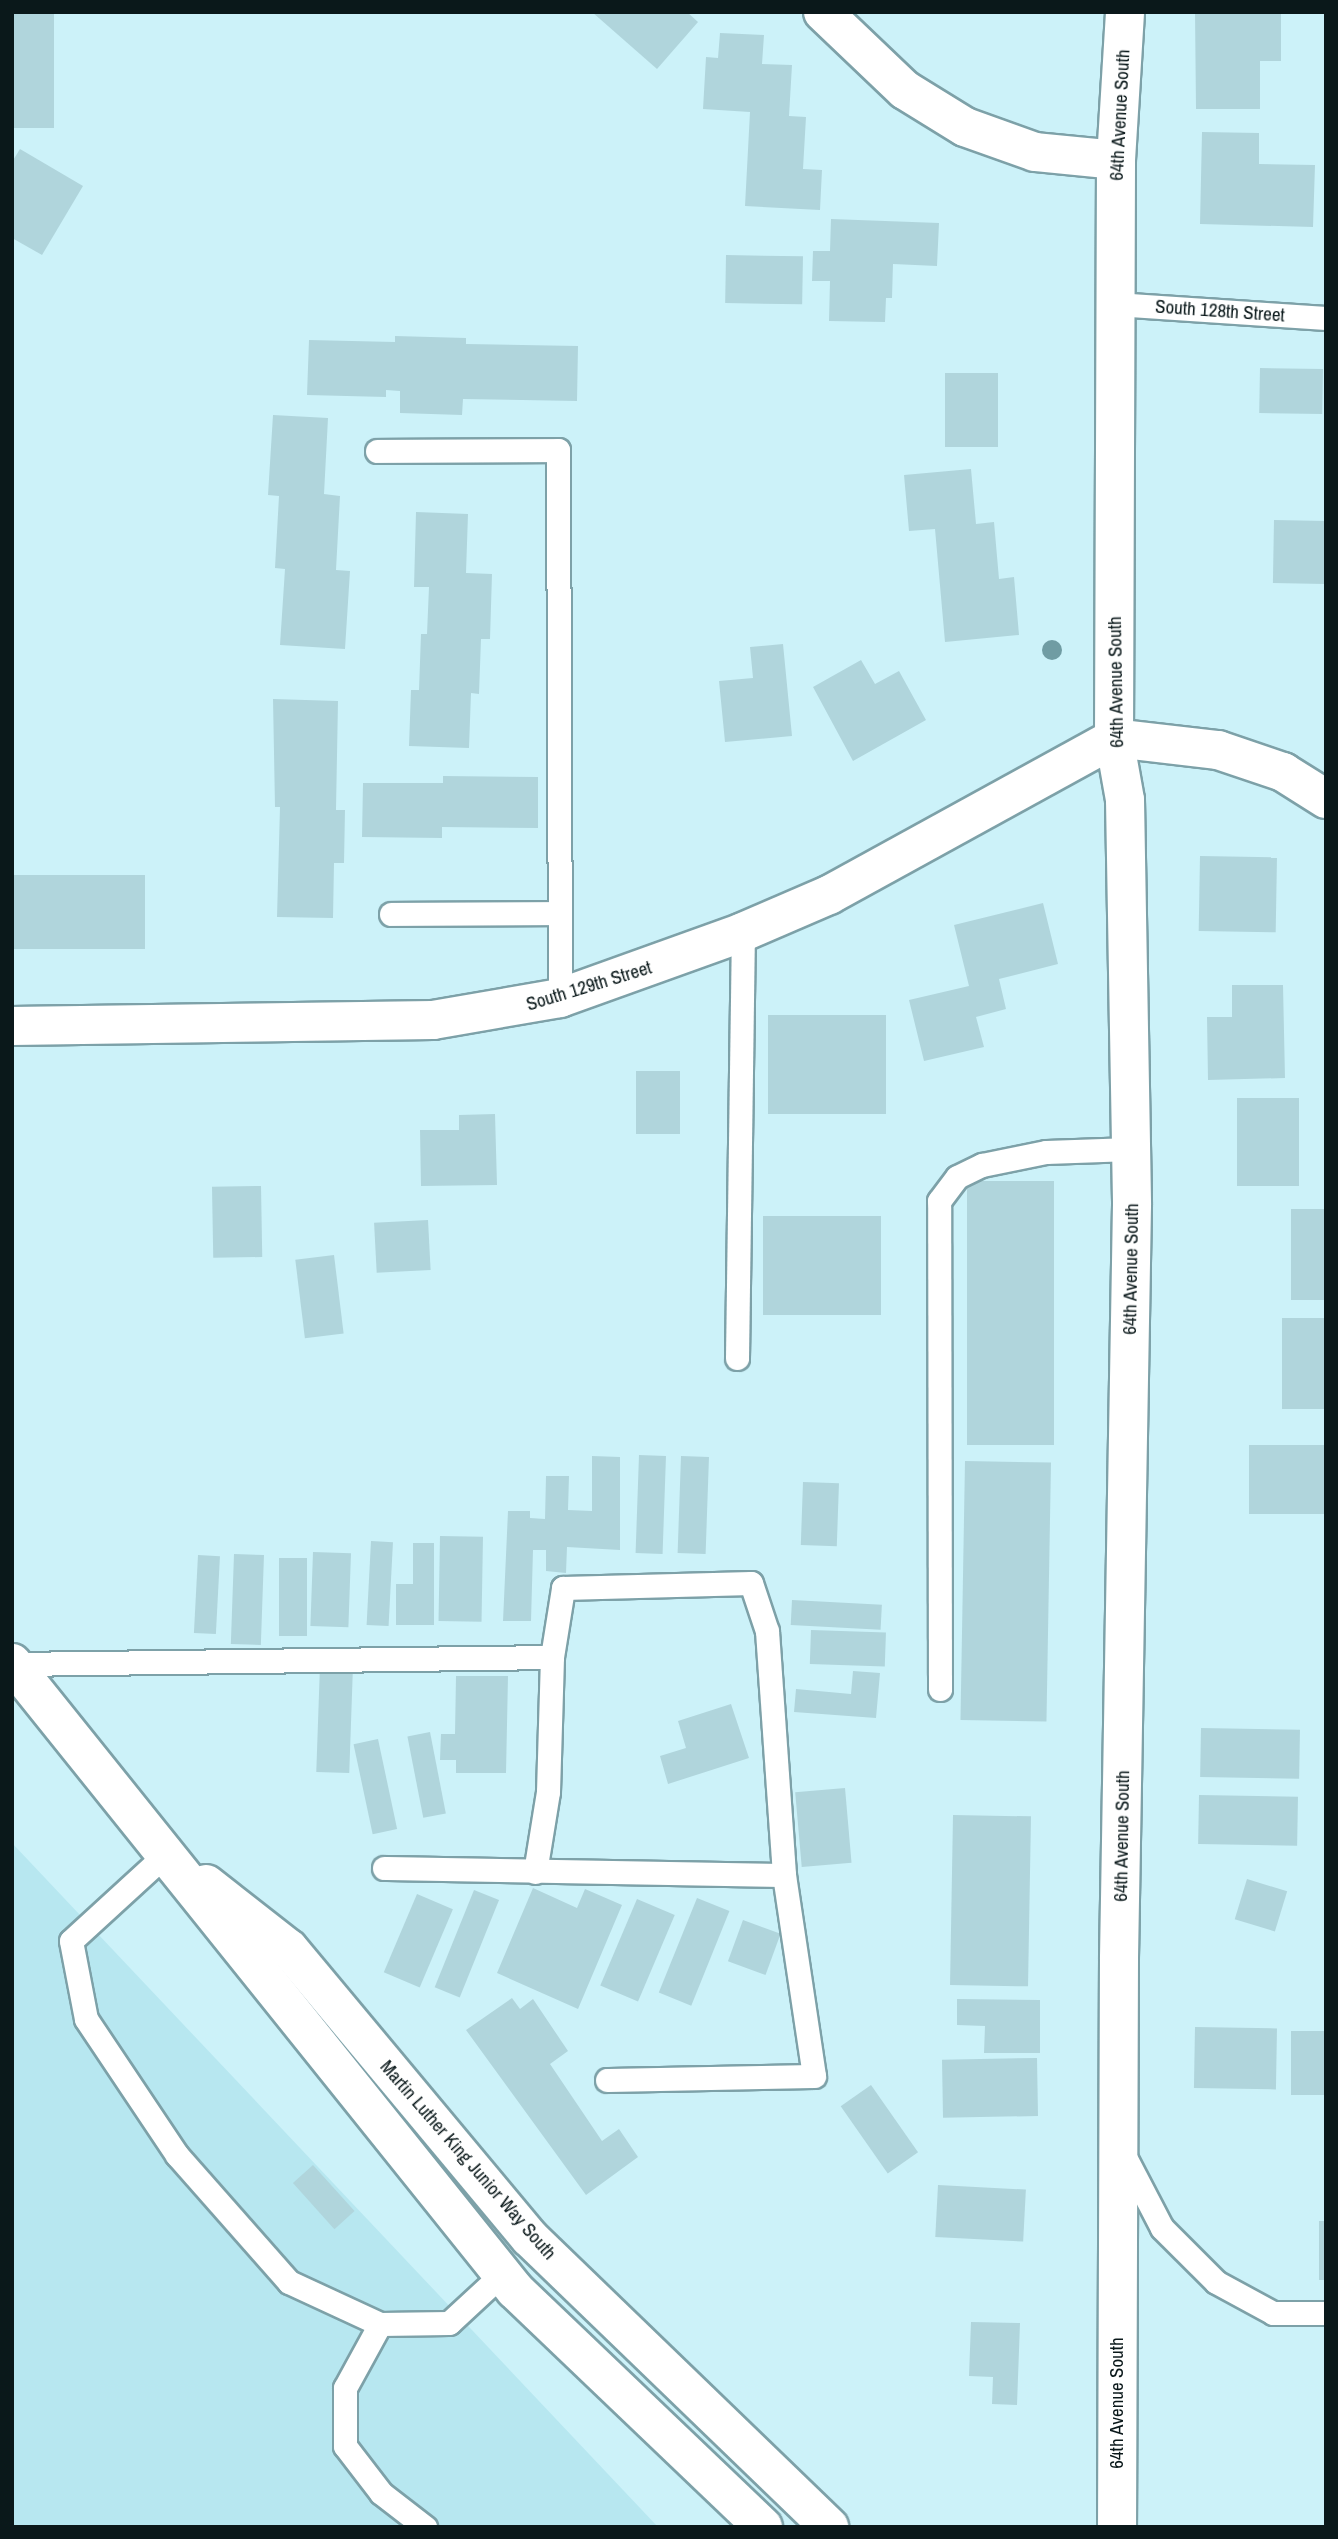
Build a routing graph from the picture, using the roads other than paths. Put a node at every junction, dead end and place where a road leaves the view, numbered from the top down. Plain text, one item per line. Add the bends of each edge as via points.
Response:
1 (823, 12) edge
2 (1125, 12) edge
3 (1116, 160) junction
4 (1115, 304) junction
5 (1326, 317) edge
6 (377, 451) dead end
7 (1114, 738) junction
8 (1326, 799) edge
9 (560, 913) junction
10 (391, 914) dead end
11 (743, 933) junction
12 (560, 998) junction
13 (12, 1026) edge
14 (1131, 1149) junction
15 (737, 1358) dead end
16 (552, 1657) junction
17 (13, 1663) edge
18 (940, 1689) dead end
19 (167, 1853) junction
20 (384, 1868) dead end
21 (535, 1871) junction
22 (784, 1875) junction
23 (607, 2080) dead end
24 (1118, 2143) junction
25 (502, 2274) junction
26 (1326, 2313) edge
27 (380, 2324) junction
28 (425, 2527) edge
29 (763, 2527) edge
30 (829, 2527) edge
31 (1117, 2527) edge

1 - 3 street via 905,90 965,127 1035,152
2 - 3 street, 64th Avenue South
3 - 4 street, 64th Avenue South
4 - 5 lane, South 128th Street
4 - 7 street, 64th Avenue South
6 - 9 lane via 558,450
7 - 8 street via 1218,750 1283,772
7 - 11 street, South 129th Street via 829,895
7 - 14 street, 64th Avenue South via 1125,800
9 - 10 lane
9 - 12 lane
11 - 12 street, South 129th Street
11 - 15 lane
12 - 13 street, South 129th Street via 433,1020
14 - 18 lane via 1046,1152 982,1165 957,1177 939,1201
14 - 24 street, 64th Avenue South
16 - 17 lane
16 - 21 lane via 548,1792
16 - 22 lane via 563,1588 751,1583 767,1631
17 - 19 street, Martin Luther King Junior Way South
19 - 25 street, Martin Luther King Junior Way South via 254,1969
19 - 27 lane via 71,1941 86,2019 177,2155 289,2282
19 - 30 street, Martin Luther King Junior Way South via 289,1949 530,2238
20 - 21 lane
21 - 22 lane
22 - 23 lane via 814,2076
24 - 26 lane via 1162,2228 1216,2282 1273,2313
24 - 31 street, 64th Avenue South
25 - 27 lane via 449,2323
25 - 29 street, Martin Luther King Junior Way South
27 - 28 lane via 345,2388 345,2446 381,2493

